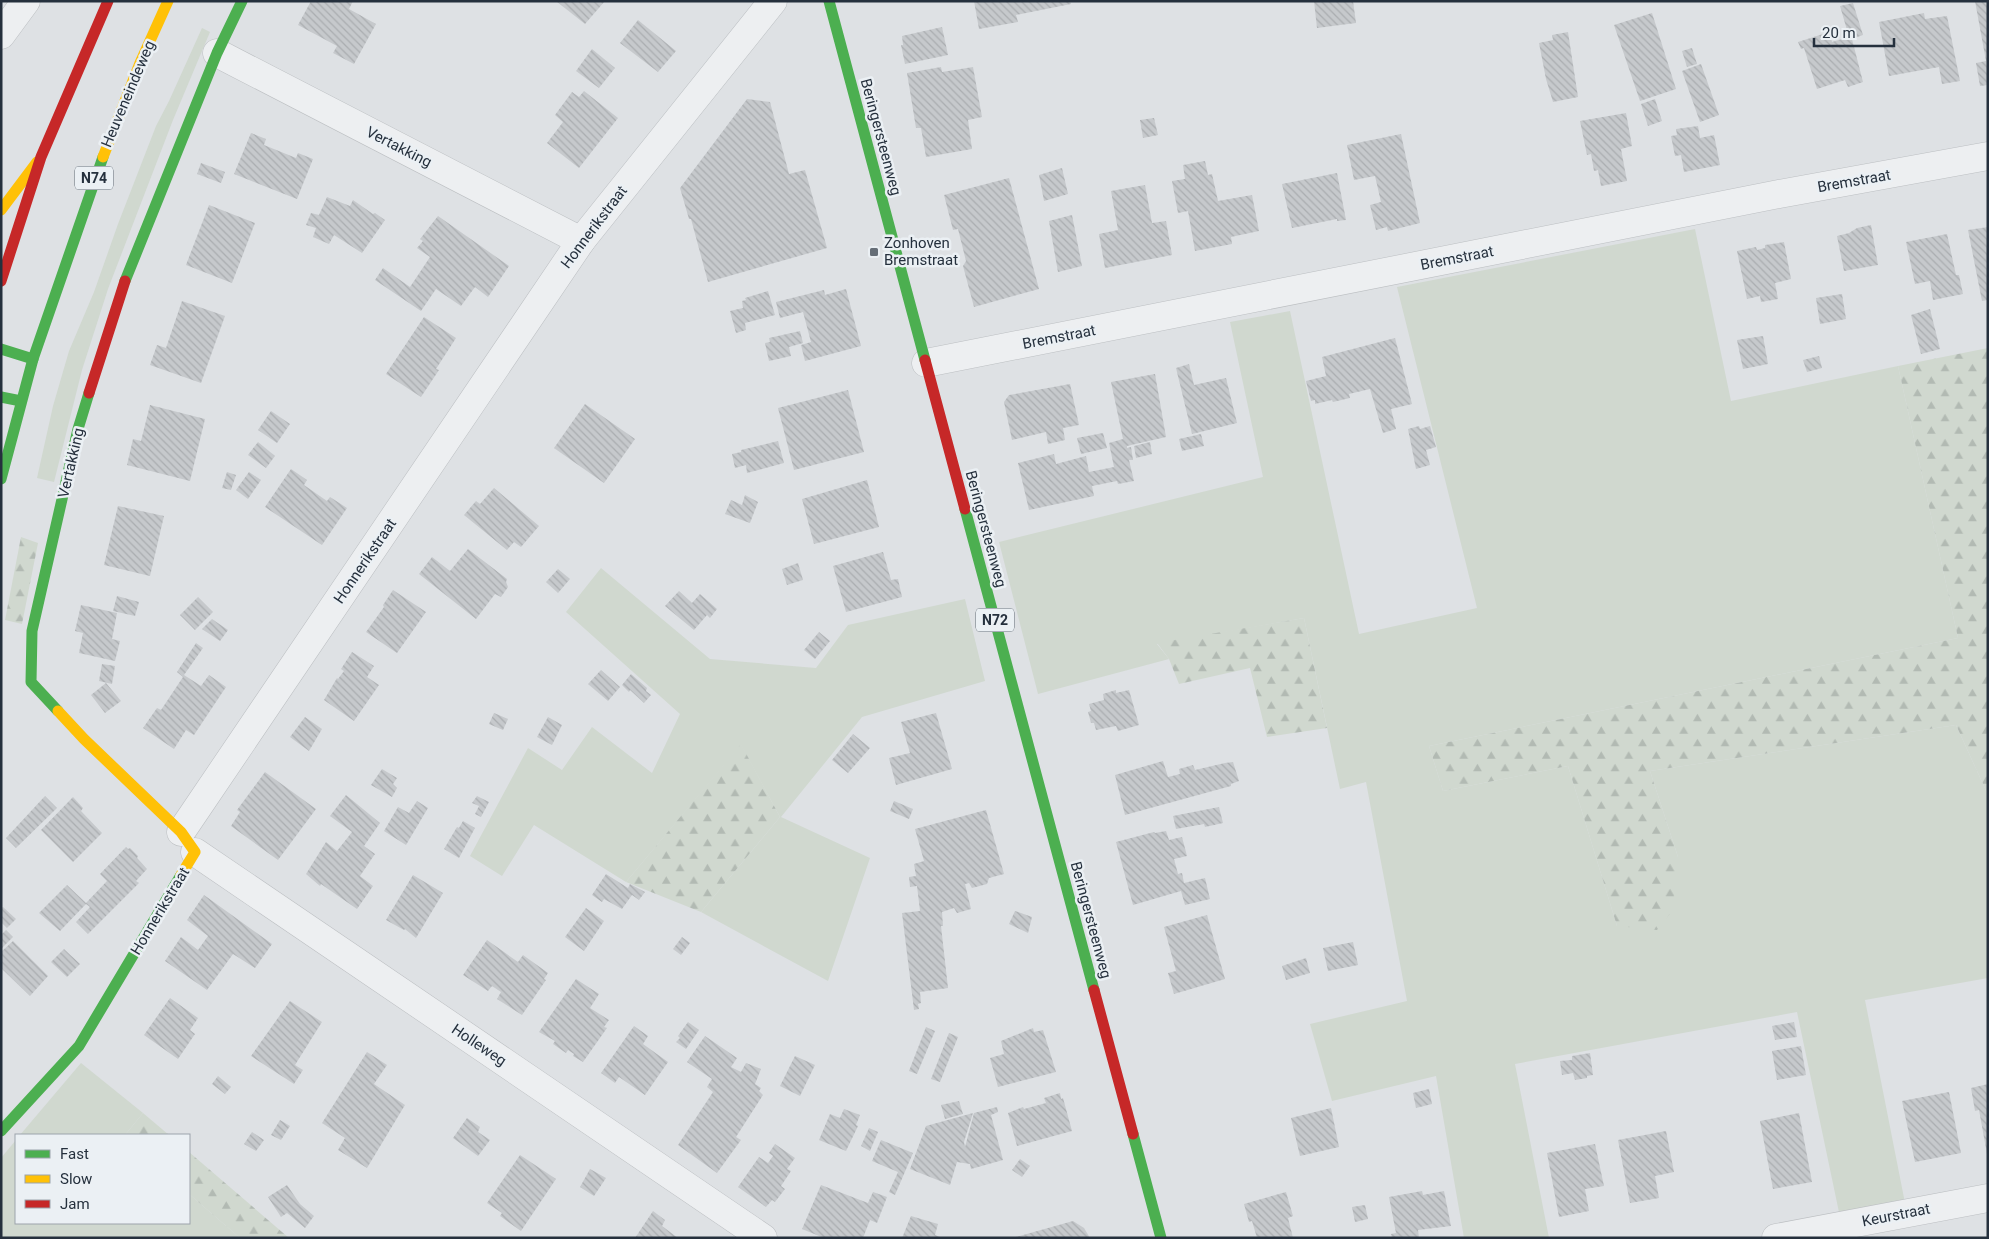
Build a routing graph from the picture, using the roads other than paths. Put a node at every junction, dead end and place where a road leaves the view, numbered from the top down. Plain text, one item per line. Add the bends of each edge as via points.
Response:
1 (26, 1) edge
2 (108, 1) edge
3 (168, 1) edge
4 (242, 1) edge
5 (773, 1) edge
6 (829, 1) edge
7 (1, 35) edge
8 (217, 53) junction
9 (1988, 156) edge
10 (41, 157) junction
11 (1, 210) edge
12 (581, 241) junction
13 (1, 281) edge
14 (1, 349) edge
15 (33, 359) junction
16 (926, 363) junction
17 (1, 396) edge
18 (21, 402) junction
19 (1, 479) edge
20 (188, 842) junction
21 (1, 1131) edge
22 (1988, 1198) edge
23 (763, 1238) edge
24 (1161, 1238) edge
25 (1776, 1238) edge

1 - 7 street
2 - 10 main road
3 - 15 main road, Heuveneindeweg / N74 via 94,177
4 - 8 main road, Vertakking
5 - 12 street, Honnerikstraat
6 - 16 main road, Beringersteenweg / N72
8 - 12 street, Vertakking
8 - 20 main road, Vertakking via 123,287 78,429 32,631 31,682
9 - 16 street, Bremstraat via 1779,194
10 - 11 main road
10 - 13 main road
12 - 20 street, Honnerikstraat
14 - 15 main road
15 - 18 main road, Heuveneindeweg / N74
16 - 24 main road, Beringersteenweg / N72
17 - 18 main road
18 - 19 main road, N74
20 - 21 main road, Honnerikstraat via 79,1046
20 - 23 street, Holleweg
22 - 25 street, Keurstraat

